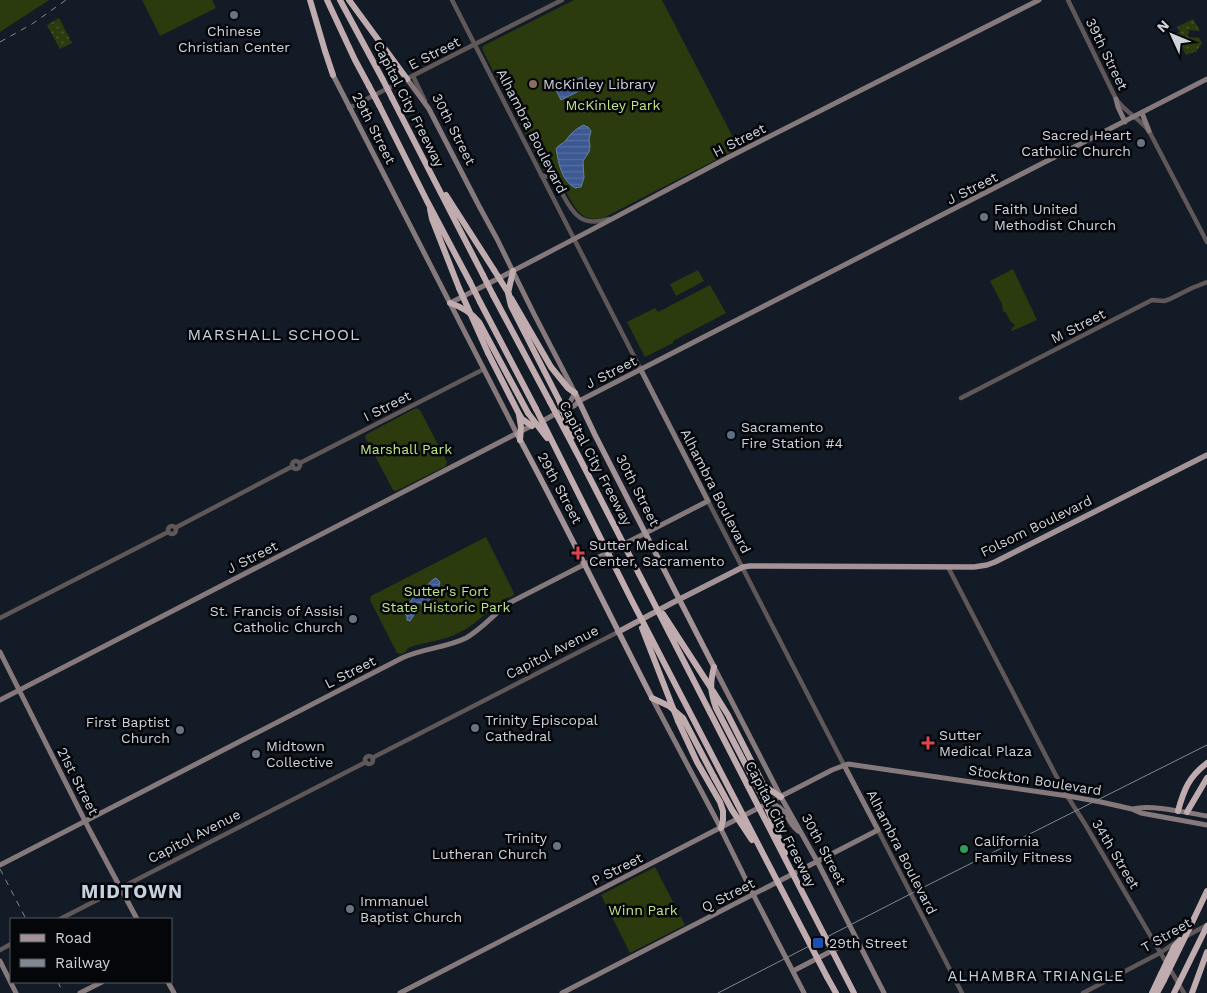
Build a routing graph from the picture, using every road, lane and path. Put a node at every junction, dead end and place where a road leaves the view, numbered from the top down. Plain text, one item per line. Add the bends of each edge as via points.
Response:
1 (310, 0) edge
2 (326, 0) edge
3 (340, 0) edge
4 (349, 0) edge
5 (452, 0) edge
6 (562, 0) edge
7 (1039, 0) edge
8 (1068, 0) edge
9 (474, 45) junction
10 (333, 75) joint
11 (410, 78) junction
12 (1207, 79) edge
13 (1116, 100) junction
14 (350, 108) junction
15 (1142, 113) junction
16 (1134, 117) junction
17 (1125, 122) junction
18 (1149, 131) junction
19 (541, 174) junction
20 (612, 218) junction
21 (462, 227) junction
22 (443, 237) junction
23 (574, 239) junction
24 (1207, 242) edge
25 (514, 271) junction
26 (1207, 282) edge
27 (450, 303) junction
28 (484, 369) junction
29 (641, 370) junction
30 (575, 393) junction
31 (961, 398) dead end
32 (579, 401) junction
33 (562, 410) junction
34 (519, 414) junction
35 (532, 426) junction
36 (519, 435) junction
37 (558, 454) junction
38 (1207, 455) edge
39 (579, 457) junction
40 (708, 501) junction
41 (646, 533) junction
42 (585, 564) junction
43 (948, 566) junction
44 (963, 566) junction
45 (743, 567) junction
46 (956, 581) junction
47 (646, 588) junction
48 (631, 599) junction
49 (680, 599) junction
50 (0, 618) edge
51 (618, 632) junction
52 (0, 652) edge
53 (714, 667) junction
54 (19, 690) junction
55 (652, 698) junction
56 (0, 700) edge
57 (1207, 763) edge
58 (844, 764) junction
59 (1207, 778) edge
60 (1068, 796) junction
61 (781, 797) junction
62 (767, 801) junction
63 (1132, 809) junction
64 (1178, 811) junction
65 (1187, 812) junction
66 (1207, 816) edge
67 (86, 821) junction
68 (1207, 825) edge
69 (721, 828) junction
70 (878, 830) junction
71 (801, 833) junction
72 (817, 861) junction
73 (768, 863) junction
74 (0, 865) edge
75 (790, 868) junction
76 (120, 888) junction
77 (1207, 891) edge
78 (753, 894) junction
79 (62, 918) edge
80 (136, 918) edge
81 (1207, 926) edge
82 (858, 942) junction
83 (1207, 952) edge
84 (1160, 953) junction
85 (0, 961) edge
86 (793, 971) junction
87 (1162, 977) junction
88 (10, 981) edge
89 (100, 983) edge
90 (80, 993) edge
91 (400, 993) edge
92 (562, 993) edge
93 (804, 993) edge
94 (836, 993) edge
95 (854, 993) edge
96 (884, 993) edge
97 (962, 993) edge
98 (1083, 993) edge
99 (1152, 993) edge
100 (1157, 993) edge
101 (1174, 993) edge
102 (1184, 993) edge
103 (1192, 993) edge

1 - 10 highway
2 - 22 highway, Capital City Freeway, bridge
3 - 21 highway, Capital City Freeway, bridge
4 - 11 highway
5 - 9 street, Alhambra Boulevard
6 - 9 street, E Street
7 - 20 main road, H Street
8 - 13 street, 39th Street
9 - 11 street, E Street
9 - 19 street, Alhambra Boulevard
10 - 14 main road, 29th Street
11 - 14 street, E Street
11 - 25 main road, 30th Street
12 - 15 main road, J Street
13 - 16 street, 39th Street
13 - 17 main road
14 - 27 main road, 29th Street
15 - 16 main road, J Street
15 - 18 main road
16 - 17 main road, J Street
16 - 18 street, 39th Street
17 - 29 main road, J Street
18 - 24 street, 39th Street
19 - 20 street via 556,181 572,211 581,219 593,222
19 - 23 street, Alhambra Boulevard
20 - 23 main road, H Street
21 - 30 highway, bridge via 494,270 544,357
21 - 39 highway, Capital City Freeway, bridge via 483,275
22 - 34 highway, bridge via 459,288
22 - 37 highway, Capital City Freeway, bridge via 470,282
23 - 25 main road, H Street
23 - 29 street, Alhambra Boulevard
25 - 27 main road, H Street
25 - 30 main road, 30th Street
25 - 39 highway, bridge via 508,293 511,306 559,400
26 - 31 street, M Street via 1170,299 1152,300
27 - 28 main road, 29th Street
27 - 37 highway, bridge via 464,309 479,322 528,413
28 - 36 main road, 29th Street
28 - 50 street, I Street via 300,463 298,469 293,466 176,528 173,533 168,532
29 - 32 main road, J Street
29 - 40 main road, Alhambra Boulevard
30 - 32 main road, 30th Street
30 - 33 main road
32 - 33 main road, J Street via 568,410
32 - 41 main road, 30th Street
33 - 35 main road, J Street
34 - 35 highway
34 - 36 highway
35 - 36 main road, J Street
36 - 42 main road, 29th Street
36 - 54 main road, J Street
37 - 48 highway, Capital City Freeway, bridge
38 - 44 main road, Folsom Boulevard via 995,562 984,566
39 - 47 highway, Capital City Freeway, bridge
40 - 41 main road, L Street
40 - 45 street, Alhambra Boulevard
41 - 42 main road, L Street
41 - 49 main road, 30th Street
42 - 51 main road, 29th Street
42 - 67 main road, L Street via 509,603 464,638 404,657
43 - 44 main road, Folsom Boulevard
43 - 45 main road, Folsom Boulevard
43 - 46 street, 34th Street
44 - 46 street
45 - 49 main road, Capitol Avenue
45 - 58 street, Alhambra Boulevard
46 - 60 street, 34th Street
47 - 61 highway, bridge via 722,706 763,784
47 - 75 highway, Capital City Freeway, bridge
48 - 69 highway, bridge via 675,713 720,802 723,811
48 - 73 highway, Capital City Freeway, bridge
49 - 51 main road, Capitol Avenue
49 - 53 main road, 30th Street
51 - 55 main road, 29th Street
51 - 76 street, Capitol Avenue via 372,758 371,763 366,762
52 - 54 main road, 21st Street
53 - 61 main road, 30th Street
53 - 62 highway via 710,684 716,708
54 - 56 main road, J Street
54 - 67 main road, 21st Street
55 - 69 main road, 29th Street
55 - 73 highway, bridge via 683,718 736,816
57 - 64 highway via 1189,781
58 - 60 main road, Stockton Boulevard
58 - 61 main road, P Street
58 - 70 main road, Alhambra Boulevard
59 - 65 highway
60 - 63 main road, Stockton Boulevard
60 - 84 street, 34th Street
61 - 62 main road, P Street
61 - 71 main road, 30th Street
62 - 69 main road, P Street
62 - 71 main road via 782,810 795,830
62 - 75 highway, bridge
63 - 64 main road, Stockton Boulevard
63 - 68 main road, Stockton Boulevard
64 - 65 main road, Stockton Boulevard
65 - 66 main road, Stockton Boulevard
67 - 74 main road, L Street
67 - 76 main road, 21st Street
69 - 78 main road, 29th Street
69 - 91 main road, P Street
70 - 72 main road, Q Street
70 - 97 street, Alhambra Boulevard
71 - 72 main road, 30th Street
72 - 78 main road, Q Street
72 - 82 main road, 30th Street
73 - 94 highway, Capital City Freeway, bridge
75 - 95 highway, Capital City Freeway, bridge
76 - 79 street, Capitol Avenue
76 - 80 main road, 21st Street
77 - 87 highway, bridge
78 - 86 main road, 29th Street
78 - 92 main road, Q Street
81 - 84 street, T Street
81 - 101 highway, bridge
82 - 86 main road via 845,944
82 - 96 main road, 30th Street
83 - 103 highway
84 - 98 street, T Street
84 - 102 street, 34th Street
85 - 88 main road
86 - 93 main road, 29th Street
87 - 99 highway
87 - 100 highway
89 - 90 main road

